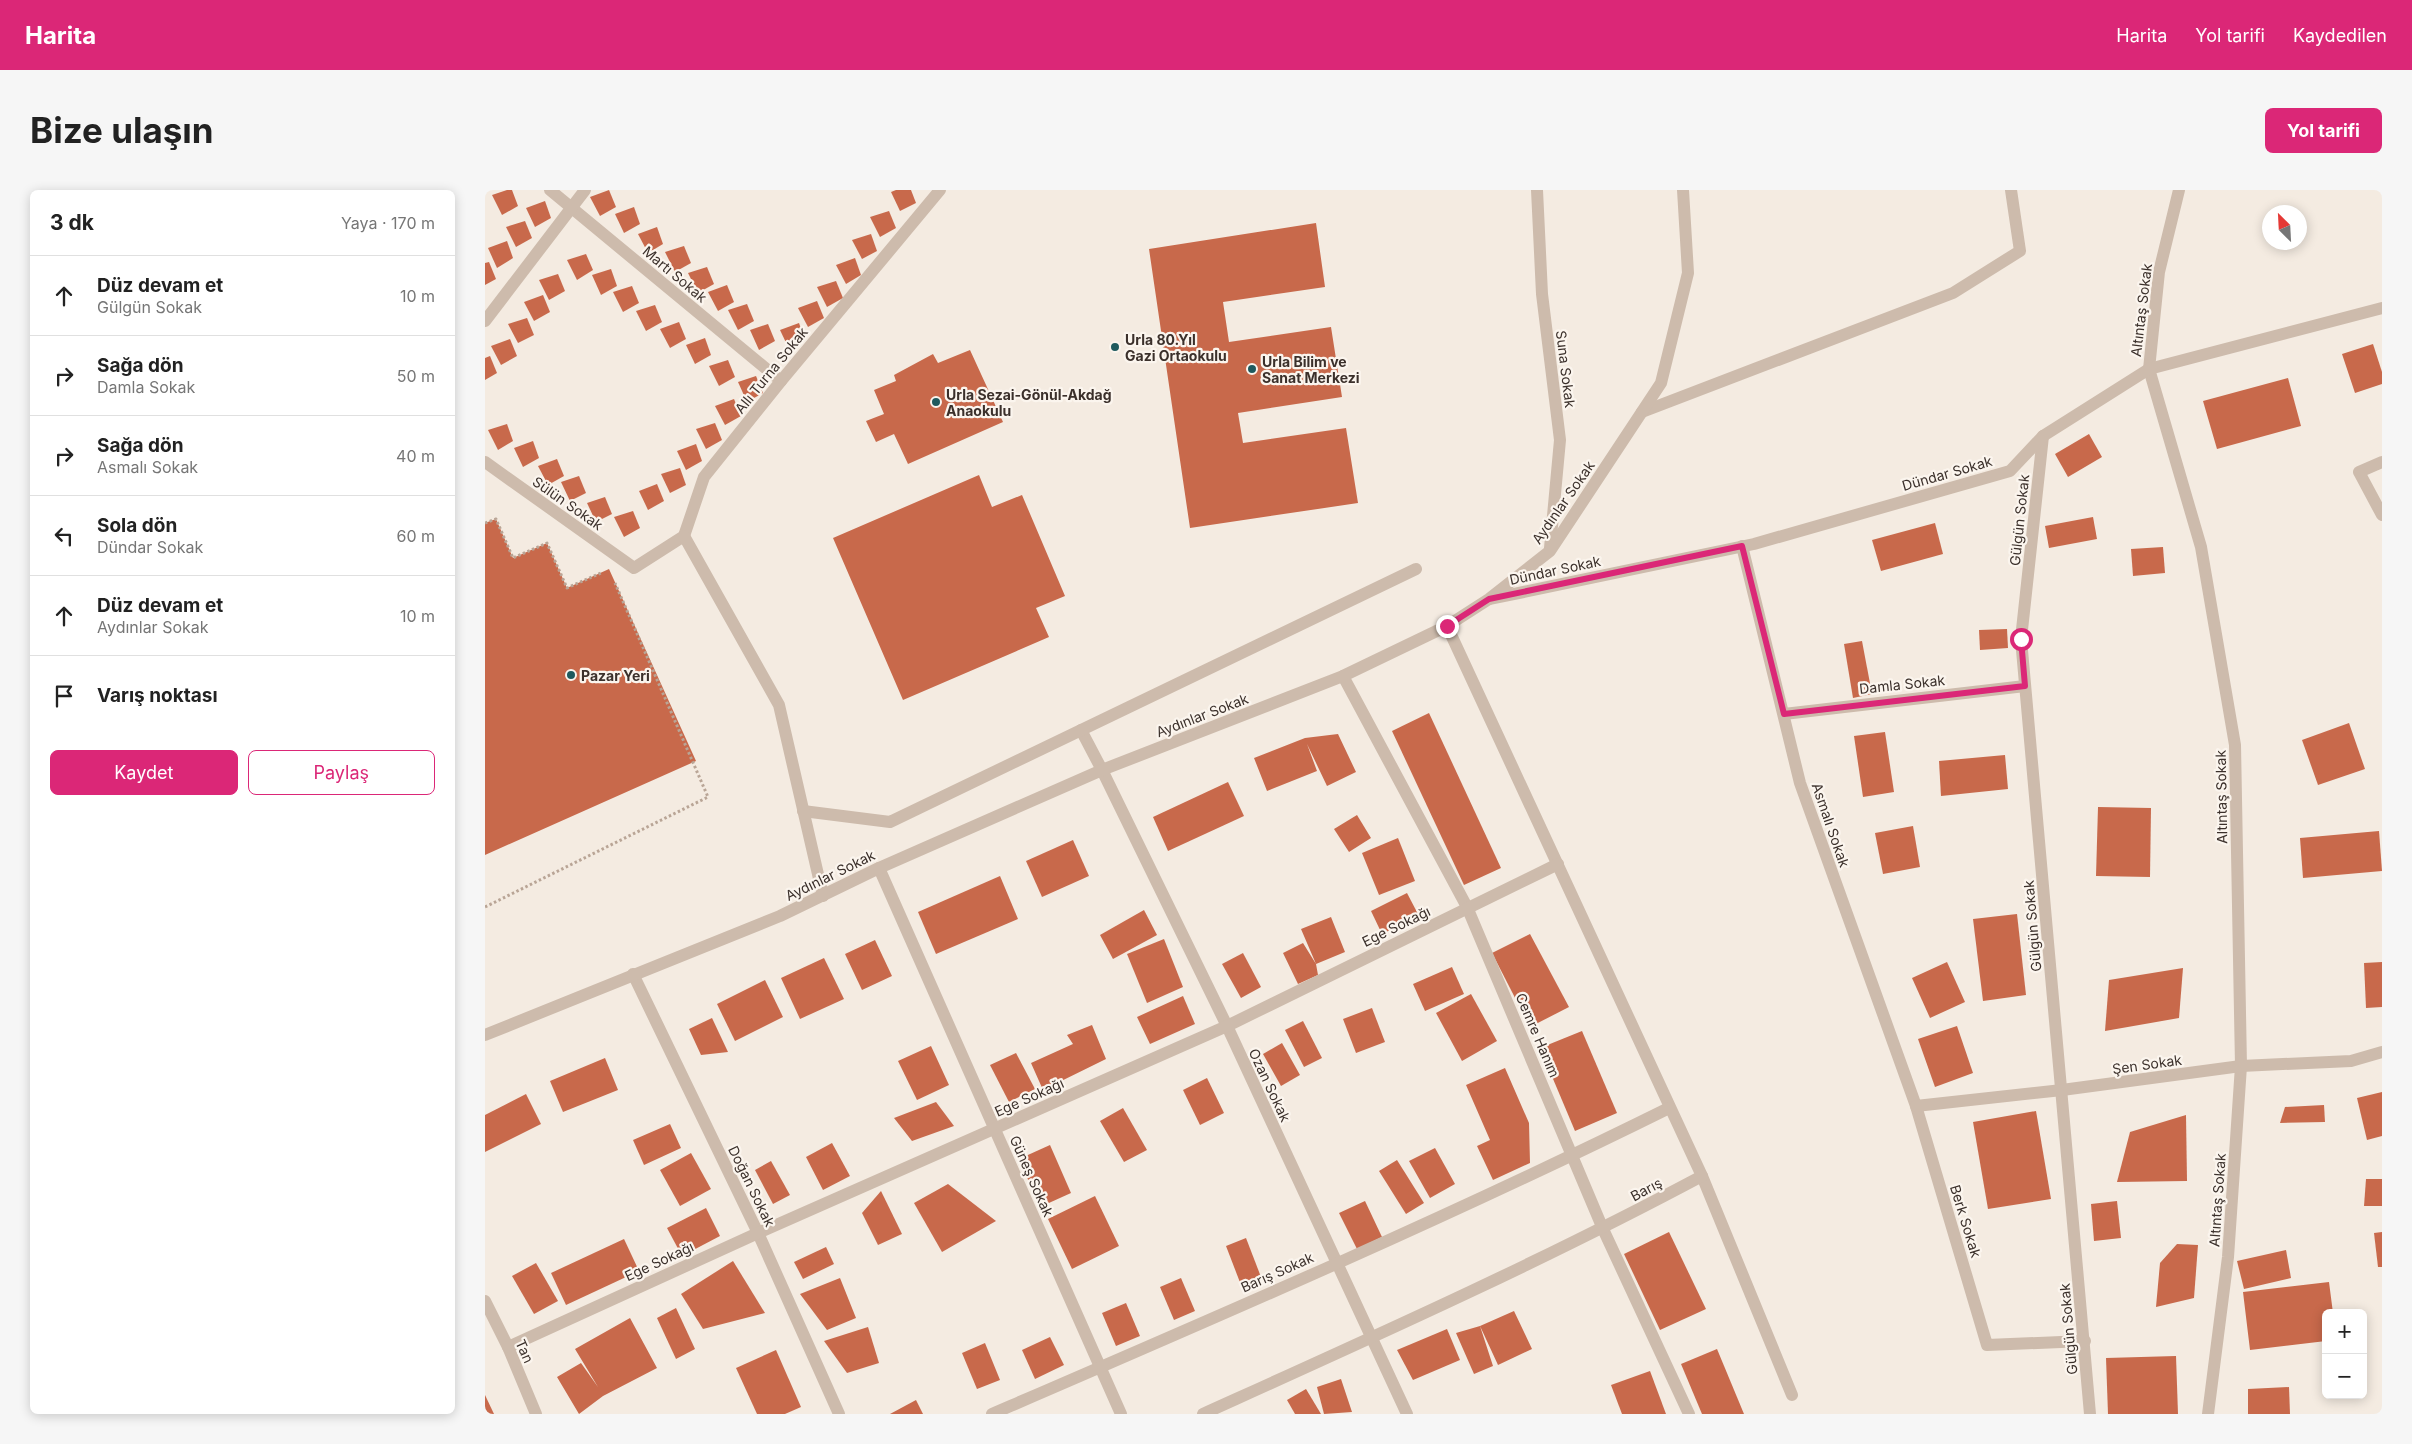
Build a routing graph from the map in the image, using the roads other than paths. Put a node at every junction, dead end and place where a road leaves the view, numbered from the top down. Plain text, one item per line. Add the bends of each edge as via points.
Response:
1 (550, 190) edge
2 (585, 190) edge
3 (940, 190) edge
4 (1537, 190) edge
5 (1683, 190) edge
6 (2011, 190) edge
7 (2179, 190) edge
8 (571, 207) junction
9 (2382, 308) edge
10 (485, 321) edge
11 (2149, 369) junction
12 (781, 381) junction
13 (1642, 412) junction
14 (2043, 436) junction
15 (485, 462) edge
16 (2382, 462) edge
17 (2382, 515) edge
18 (684, 536) junction
19 (1742, 546) junction
20 (1550, 551) junction
21 (1416, 569) dead end
22 (1489, 599) junction
23 (1447, 626) junction
24 (1343, 676) junction
25 (2025, 686) junction
26 (1784, 714) junction
27 (1081, 730) junction
28 (1101, 770) junction
29 (803, 811) junction
30 (1558, 864) junction
31 (879, 868) junction
32 (823, 896) junction
33 (1467, 907) junction
34 (633, 974) junction
35 (1227, 1026) junction
36 (485, 1035) edge
37 (2382, 1052) edge
38 (2241, 1066) junction
39 (2062, 1090) junction
40 (1916, 1106) junction
41 (1669, 1108) junction
42 (995, 1129) junction
43 (1574, 1155) junction
44 (1702, 1176) junction
45 (1603, 1229) junction
46 (758, 1232) junction
47 (1336, 1263) junction
48 (485, 1301) edge
49 (1371, 1338) junction
50 (2085, 1341) junction
51 (508, 1347) junction
52 (1100, 1367) junction
53 (1793, 1395) dead end
54 (536, 1414) edge
55 (839, 1414) edge
56 (992, 1414) edge
57 (1121, 1414) edge
58 (1203, 1414) edge
59 (1407, 1414) edge
60 (1689, 1414) edge
61 (2090, 1414) edge
62 (2209, 1414) edge

1 - 8 street, Martı Sokak
2 - 8 street
3 - 12 street, Allı Turna Sokak
4 - 20 street, Suna Sokak via 1542,294 1560,440
5 - 13 street, Aydınlar Sokak via 1688,273 1661,383
6 - 13 street via 2020,251 1953,293
7 - 11 street, Altıntaş Sokak via 2159,272
8 - 10 street
8 - 12 street, Martı Sokak
9 - 11 street, Dündar Sokak
11 - 14 street, Dündar Sokak
11 - 38 street, Altıntaş Sokak via 2201,547 2235,745
12 - 18 street, Allı Turna Sokak via 704,477
13 - 20 street, Aydınlar Sokak
14 - 19 street, Dündar Sokak via 2010,471
14 - 25 street, Gülgün Sokak via 2021,639
15 - 18 street, Sülün Sokak via 635,568
16 - 17 street via 2359,472
18 - 29 street via 779,705
19 - 22 street, Dündar Sokak
19 - 26 street, Asmalı Sokak
20 - 22 street, Aydınlar Sokak
21 - 27 street
22 - 23 street, Aydınlar Sokak
23 - 24 street, Aydınlar Sokak
23 - 30 street
24 - 28 street, Aydınlar Sokak
24 - 33 street, Cemre Hanım
25 - 26 street, Damla Sokak
25 - 39 street, Gülgün Sokak
26 - 40 street, Asmalı Sokak via 1801,783
27 - 28 street, Ozan Sokak
27 - 29 street via 890,822
28 - 31 street, Aydınlar Sokak
28 - 35 street, Ozan Sokak
29 - 32 street
30 - 33 street, Ege Sokağı
30 - 41 street
31 - 32 street, Aydınlar Sokak
31 - 42 street, Güneş Sokak
32 - 34 street, Aydınlar Sokak
33 - 35 street, Ege Sokağı
33 - 43 street, Cemre Hanım
34 - 36 street, Aydınlar Sokak
34 - 46 street, Doğan Sokak
35 - 42 street, Ege Sokağı
35 - 47 street, Ozan Sokak
37 - 38 street, Şen Sokak via 2351,1061
38 - 39 street, Şen Sokak
38 - 62 street, Altıntaş Sokak via 2228,1257
39 - 40 street, Şen Sokak
39 - 50 street, Gülgün Sokak
40 - 50 street, Berk Sokak via 1987,1345
41 - 43 street, Barış Sokak
41 - 44 street
42 - 46 street, Ege Sokağı
42 - 52 street, Güneş Sokak
43 - 45 street, Cemre Hanım
43 - 47 street, Barış Sokak
44 - 45 street, Barış
44 - 53 street
45 - 49 street
45 - 60 street, Cemre Hanım
46 - 51 street, Ege Sokağı
46 - 55 street, Doğan Sokak
47 - 49 street, Ozan Sokak
47 - 52 street, Barış Sokak
48 - 51 street, Tan
49 - 58 street
49 - 59 street, Ozan Sokak
50 - 61 street, Gülgün Sokak
51 - 54 street, Tan
52 - 56 street, Barış Sokak
52 - 57 street, Güneş Sokak

